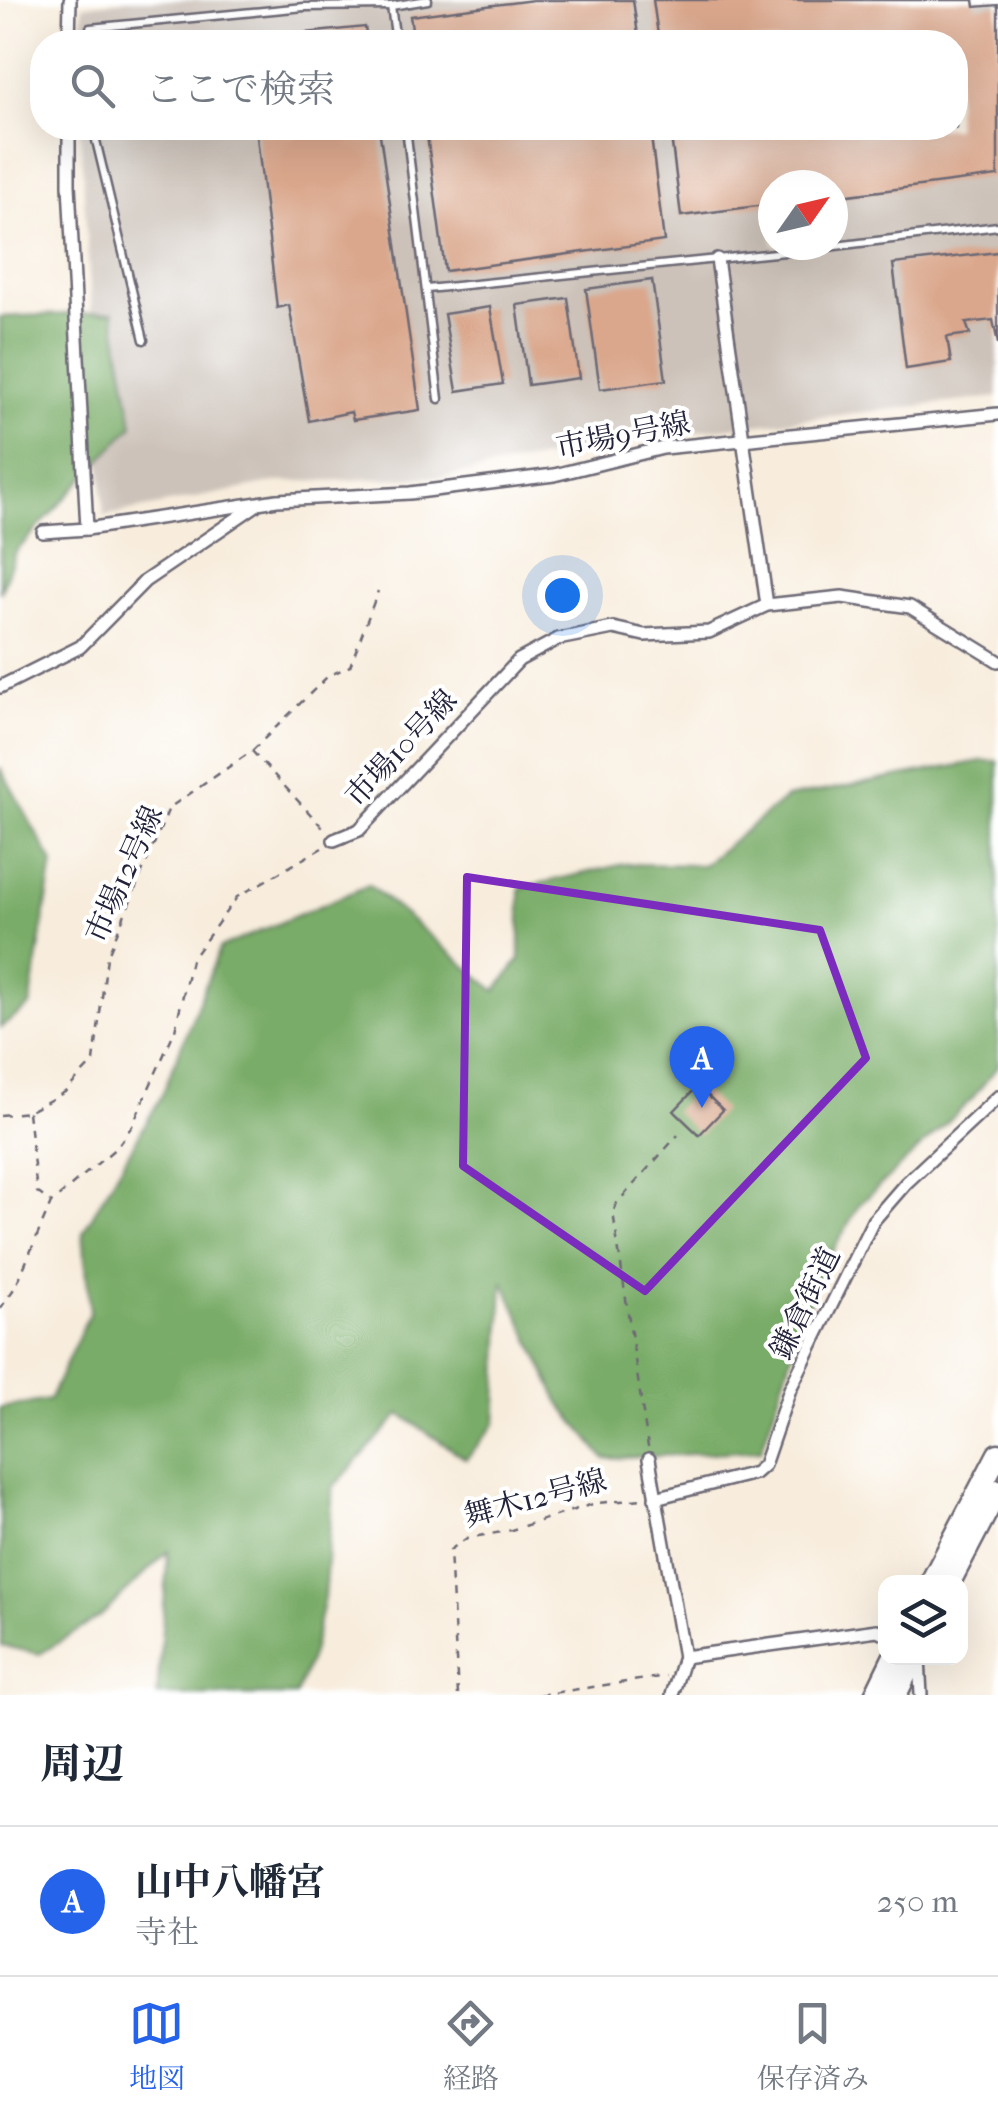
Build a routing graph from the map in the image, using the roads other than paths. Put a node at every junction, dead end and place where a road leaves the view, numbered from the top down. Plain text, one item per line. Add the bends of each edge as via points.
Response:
1 (70, 0) edge
2 (428, 0) edge
3 (391, 6) junction
4 (70, 30) edge
5 (90, 30) edge
6 (394, 30) edge
7 (69, 140) edge
8 (95, 140) edge
9 (408, 140) edge
10 (998, 226) edge
11 (716, 259) junction
12 (427, 289) junction
13 (144, 340) dead end
14 (439, 399) dead end
15 (998, 414) edge
16 (744, 441) junction
17 (258, 504) junction
18 (87, 528) junction
19 (43, 532) dead end
20 (767, 605) junction
21 (998, 662) edge
22 (0, 687) edge
23 (334, 840) road end
24 (998, 1096) edge
25 (998, 1454) edge
26 (650, 1459) road end
27 (998, 1490) edge
28 (654, 1498) junction
29 (936, 1575) edge
30 (954, 1575) edge
31 (878, 1630) edge
32 (684, 1657) junction
33 (890, 1665) edge
34 (912, 1665) edge
35 (917, 1665) edge
36 (672, 1695) edge
37 (875, 1695) edge
38 (896, 1695) edge
39 (922, 1695) edge

1 - 4 street
2 - 3 lane
3 - 5 lane
3 - 6 lane
7 - 18 street
8 - 13 lane
9 - 12 lane
10 - 11 lane
11 - 12 lane
11 - 16 street
12 - 14 lane
15 - 16 street, 市場9号線
16 - 17 street, 市場9号線 via 664,448 554,475
16 - 20 street
17 - 18 street, 市場9号線
17 - 22 street via 145,581 80,648
18 - 19 street, 市場9号線
20 - 21 street, 市場10号線 via 842,597 910,608
20 - 23 street, 市場10号線 via 709,632 644,635 613,628 558,639 519,660 359,830
24 - 28 street, 鎌倉街道 via 873,1221 790,1389 764,1465 755,1473
25 - 29 highway
26 - 28 street
27 - 30 highway
28 - 32 street, 舞木12号線
31 - 32 street
32 - 36 street
33 - 37 highway
34 - 38 highway
35 - 39 street

